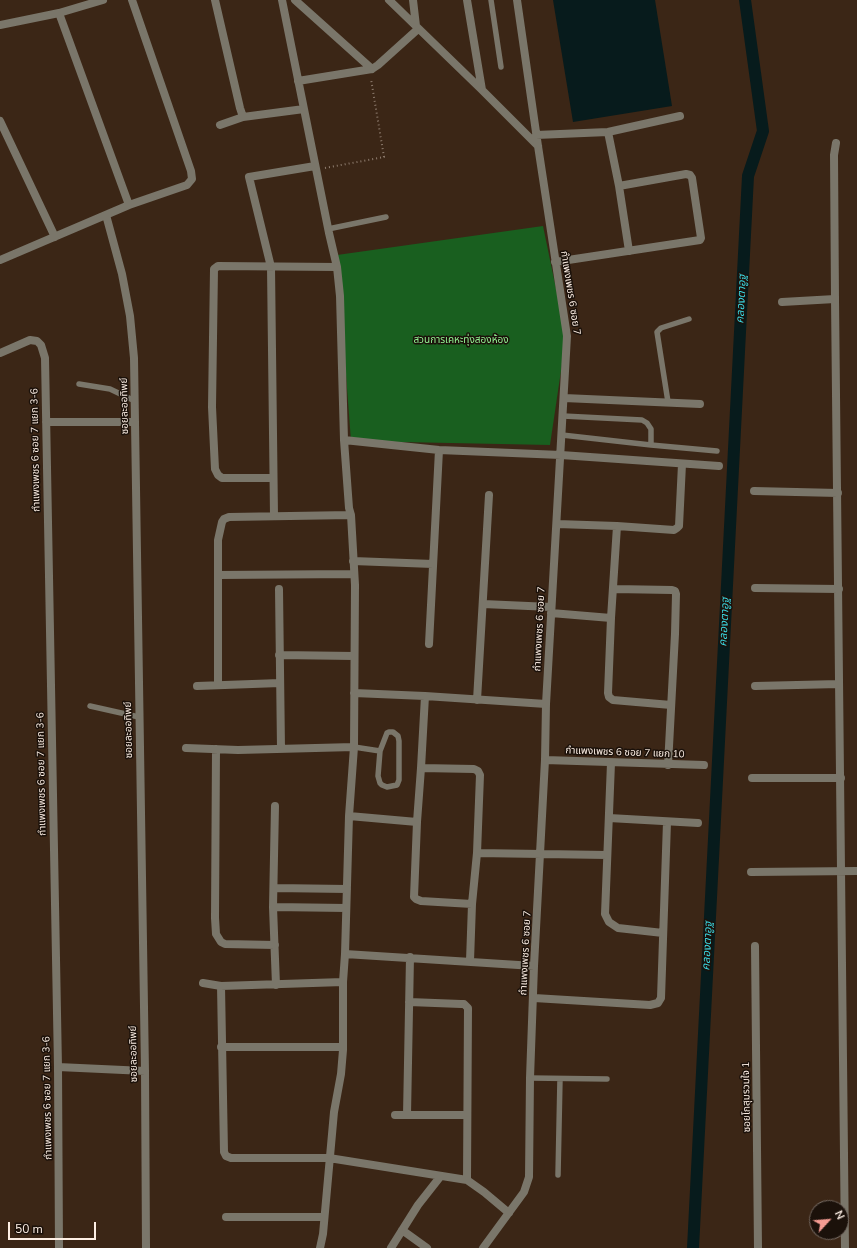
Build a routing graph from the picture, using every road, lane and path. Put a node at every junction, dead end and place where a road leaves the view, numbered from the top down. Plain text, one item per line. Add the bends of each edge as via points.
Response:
1 (103, 0) edge
2 (132, 0) edge
3 (215, 0) edge
4 (282, 0) edge
5 (295, 0) edge
6 (389, 0) edge
7 (413, 0) edge
8 (468, 0) edge
9 (490, 0) edge
10 (517, 0) edge
11 (59, 13) junction
12 (0, 25) edge
13 (417, 27) junction
14 (501, 68) dead end
15 (371, 69) junction
16 (298, 81) junction
17 (482, 90) junction
18 (304, 109) junction
19 (680, 116) dead end
20 (243, 118) junction
21 (0, 121) edge
22 (220, 125) dead end
23 (608, 132) junction
24 (536, 135) junction
25 (836, 143) dead end
26 (538, 146) junction
27 (315, 168) junction
28 (619, 186) junction
29 (129, 205) junction
30 (106, 215) junction
31 (386, 217) dead end
32 (328, 229) junction
33 (54, 237) junction
34 (629, 251) junction
35 (0, 260) edge
36 (555, 262) junction
37 (271, 267) junction
38 (338, 268) junction
39 (835, 299) junction
40 (782, 302) dead end
41 (689, 319) dead end
42 (0, 353) edge
43 (79, 384) dead end
44 (564, 398) junction
45 (135, 401) junction
46 (668, 402) junction
47 (700, 404) dead end
48 (563, 416) junction
49 (46, 422) junction
50 (136, 422) junction
51 (562, 435) junction
52 (344, 440) junction
53 (651, 445) junction
54 (439, 450) junction
55 (717, 451) dead end
56 (561, 455) junction
57 (682, 464) junction
58 (719, 466) dead end
59 (273, 478) junction
60 (754, 491) dead end
61 (838, 493) junction
62 (489, 495) dead end
63 (351, 515) junction
64 (274, 516) junction
65 (557, 524) junction
66 (618, 526) junction
67 (353, 561) junction
68 (433, 564) junction
69 (354, 574) junction
70 (218, 575) junction
71 (755, 588) dead end
72 (279, 589) dead end
73 (614, 589) junction
74 (839, 589) junction
75 (483, 604) junction
76 (551, 610) junction
77 (611, 618) junction
78 (429, 644) dead end
79 (279, 655) junction
80 (354, 656) junction
81 (280, 683) junction
82 (840, 684) junction
83 (218, 685) junction
84 (197, 686) dead end
85 (755, 686) dead end
86 (354, 694) junction
87 (425, 696) junction
88 (477, 700) junction
89 (546, 704) junction
90 (671, 705) junction
91 (90, 706) dead end
92 (139, 718) junction
93 (186, 748) dead end
94 (354, 748) junction
95 (216, 749) junction
96 (281, 749) junction
97 (380, 751) junction
98 (546, 760) junction
99 (611, 763) junction
100 (668, 765) junction
101 (704, 765) dead end
102 (421, 768) junction
103 (752, 778) dead end
104 (840, 778) junction
105 (275, 806) dead end
106 (349, 816) junction
107 (609, 818) junction
108 (417, 822) junction
109 (667, 822) junction
110 (698, 823) dead end
111 (477, 853) junction
112 (541, 854) junction
113 (607, 856) junction
114 (857, 871) edge
115 (751, 872) dead end
116 (841, 872) junction
117 (274, 888) junction
118 (347, 889) junction
119 (472, 904) junction
120 (273, 907) junction
121 (346, 908) junction
122 (663, 933) junction
123 (275, 945) junction
124 (755, 946) dead end
125 (345, 954) junction
126 (410, 957) junction
127 (470, 961) junction
128 (534, 966) junction
129 (343, 982) junction
130 (203, 983) dead end
131 (276, 985) junction
132 (221, 986) junction
133 (534, 998) junction
134 (410, 1002) junction
135 (221, 1047) junction
136 (343, 1047) junction
137 (58, 1067) junction
138 (145, 1071) junction
139 (530, 1078) junction
140 (560, 1079) junction
141 (607, 1079) dead end
142 (395, 1115) dead end
143 (407, 1115) junction
144 (467, 1115) junction
145 (329, 1158) junction
146 (558, 1175) dead end
147 (440, 1177) junction
148 (467, 1180) junction
149 (508, 1213) junction
150 (226, 1216) dead end
151 (324, 1217) junction
152 (402, 1230) junction
153 (485, 1247) edge
154 (59, 1248) edge
155 (146, 1248) edge
156 (320, 1248) edge
157 (391, 1248) edge
158 (427, 1248) edge
159 (758, 1248) edge
160 (845, 1248) edge

1 - 11 street
2 - 29 street via 192,179 187,185
3 - 20 street
4 - 16 street
5 - 15 street
6 - 13 street
7 - 13 street
8 - 17 street
9 - 14 lane
10 - 24 street, กำแพงเพชร 6 ซอย 7
11 - 12 street
11 - 29 street
13 - 15 street
13 - 17 street
15 - 16 street
15 - 27 path via 384,157
16 - 18 street
17 - 26 street
18 - 20 street
18 - 27 street
19 - 23 street
20 - 22 street
21 - 33 street
23 - 24 street
23 - 28 street
24 - 26 street, กำแพงเพชร 6 ซอย 7
25 - 39 street
26 - 36 street, กำแพงเพชร 6 ซอย 7
27 - 32 street
27 - 37 street via 249,177
28 - 34 street
28 - 34 street via 690,175 702,238 698,241
29 - 30 street
30 - 33 street
30 - 45 street, ซอยละออทิพย์ via 130,316
31 - 32 lane
32 - 38 street
33 - 35 street
34 - 36 street
36 - 44 street, กำแพงเพชร 6 ซอย 7 via 567,336
37 - 38 street
37 - 59 street
37 - 59 street via 218,266 214,269 212,407 214,460 218,476
38 - 52 street
39 - 40 street
39 - 61 street
41 - 46 lane via 661,328 657,332
42 - 49 street, กำแพงเพชร 6 ซอย 7 แยก 3-6 via 30,340 41,345 45,358
43 - 45 lane via 110,389
44 - 46 street
44 - 48 street, กำแพงเพชร 6 ซอย 7
45 - 50 street, ซอยละออทิพย์
46 - 47 street
48 - 51 street, กำแพงเพชร 6 ซอย 7
48 - 53 lane via 642,420 651,429
49 - 50 street
49 - 137 street, กำแพงเพชร 6 ซอย 7 แยก 3-6
50 - 92 street, ซอยละออทิพย์
51 - 53 lane
51 - 56 street, กำแพงเพชร 6 ซอย 7
52 - 54 street
52 - 63 street
53 - 55 lane
54 - 56 street
54 - 68 street
56 - 57 street
56 - 65 street, กำแพงเพชร 6 ซอย 7
57 - 58 street
57 - 66 street via 677,528 674,530
59 - 64 street
60 - 61 street
61 - 74 street
62 - 75 street
63 - 64 street
63 - 67 street
64 - 70 street via 224,519 219,529
65 - 66 street
65 - 76 street, กำแพงเพชร 6 ซอย 7
66 - 73 street
67 - 68 street
67 - 69 street
68 - 78 street
69 - 70 street
69 - 80 street
70 - 83 street
71 - 74 street
72 - 79 street
73 - 77 street
73 - 90 street via 675,591
74 - 82 street
75 - 76 street
75 - 88 street
76 - 77 street
76 - 89 street, กำแพงเพชร 6 ซอย 7
77 - 90 street via 609,697 613,700
79 - 80 street
79 - 81 street
80 - 86 street
81 - 83 street
81 - 96 street
82 - 85 street
82 - 104 street
83 - 84 street
86 - 87 street
86 - 94 street
87 - 88 street
87 - 102 street
88 - 89 street
89 - 98 street, กำแพงเพชร 6 ซอย 7
90 - 100 street
91 - 92 lane
92 - 138 street, ซอยละออทิพย์
93 - 95 street
94 - 96 street
94 - 97 lane
94 - 106 street
95 - 96 street
95 - 123 street via 216,934 225,944
97 - 97 lane via 386,733 393,732 398,736 397,785 386,787 380,783
98 - 99 street, กำแพงเพชร 6 ซอย 7 แยก 10
98 - 112 street, กำแพงเพชร 6 ซอย 7
99 - 100 street, กำแพงเพชร 6 ซอย 7 แยก 10
99 - 107 street
100 - 101 street, กำแพงเพชร 6 ซอย 7 แยก 10
102 - 108 street
102 - 111 street via 478,771 480,775
103 - 104 street
104 - 116 street
105 - 117 street
106 - 108 street
106 - 118 street
107 - 109 street
107 - 113 street
108 - 119 street via 414,897 421,901
109 - 110 street
109 - 122 street
111 - 112 street
111 - 119 street
112 - 113 street
112 - 128 street, กำแพงเพชร 6 ซอย 7
113 - 122 street via 605,914 609,922 618,928
114 - 116 street
115 - 116 street
116 - 160 street
117 - 118 street
117 - 120 street
118 - 121 street
119 - 127 street
120 - 121 street
120 - 123 street
121 - 125 street
122 - 133 street via 661,998 658,1003
123 - 131 street
124 - 159 street, ซอยโกสุมรวมใจ 1
125 - 126 street
125 - 129 street
126 - 127 street
126 - 134 street
127 - 128 street
128 - 133 street, กำแพงเพชร 6 ซอย 7
129 - 131 street
129 - 136 street
130 - 132 street
131 - 132 street
132 - 135 street
133 - 139 street, กำแพงเพชร 6 ซอย 7
134 - 143 street
134 - 144 street via 464,1004 468,1008
135 - 136 street
135 - 145 street via 226,1156
136 - 145 street
137 - 138 street
137 - 154 street, กำแพงเพชร 6 ซอย 7 แยก 3-6
138 - 155 street, ซอยละออทิพย์
139 - 140 lane
139 - 149 street, กำแพงเพชร 6 ซอย 7 via 529,1177 524,1192
140 - 141 lane
140 - 146 lane
142 - 143 street
143 - 144 street
144 - 148 street
145 - 147 street
145 - 151 street
147 - 148 street
147 - 152 street
148 - 149 street
149 - 153 street, กำแพงเพชร 6 ซอย 7
150 - 151 street
151 - 156 street
152 - 157 street
152 - 158 street

